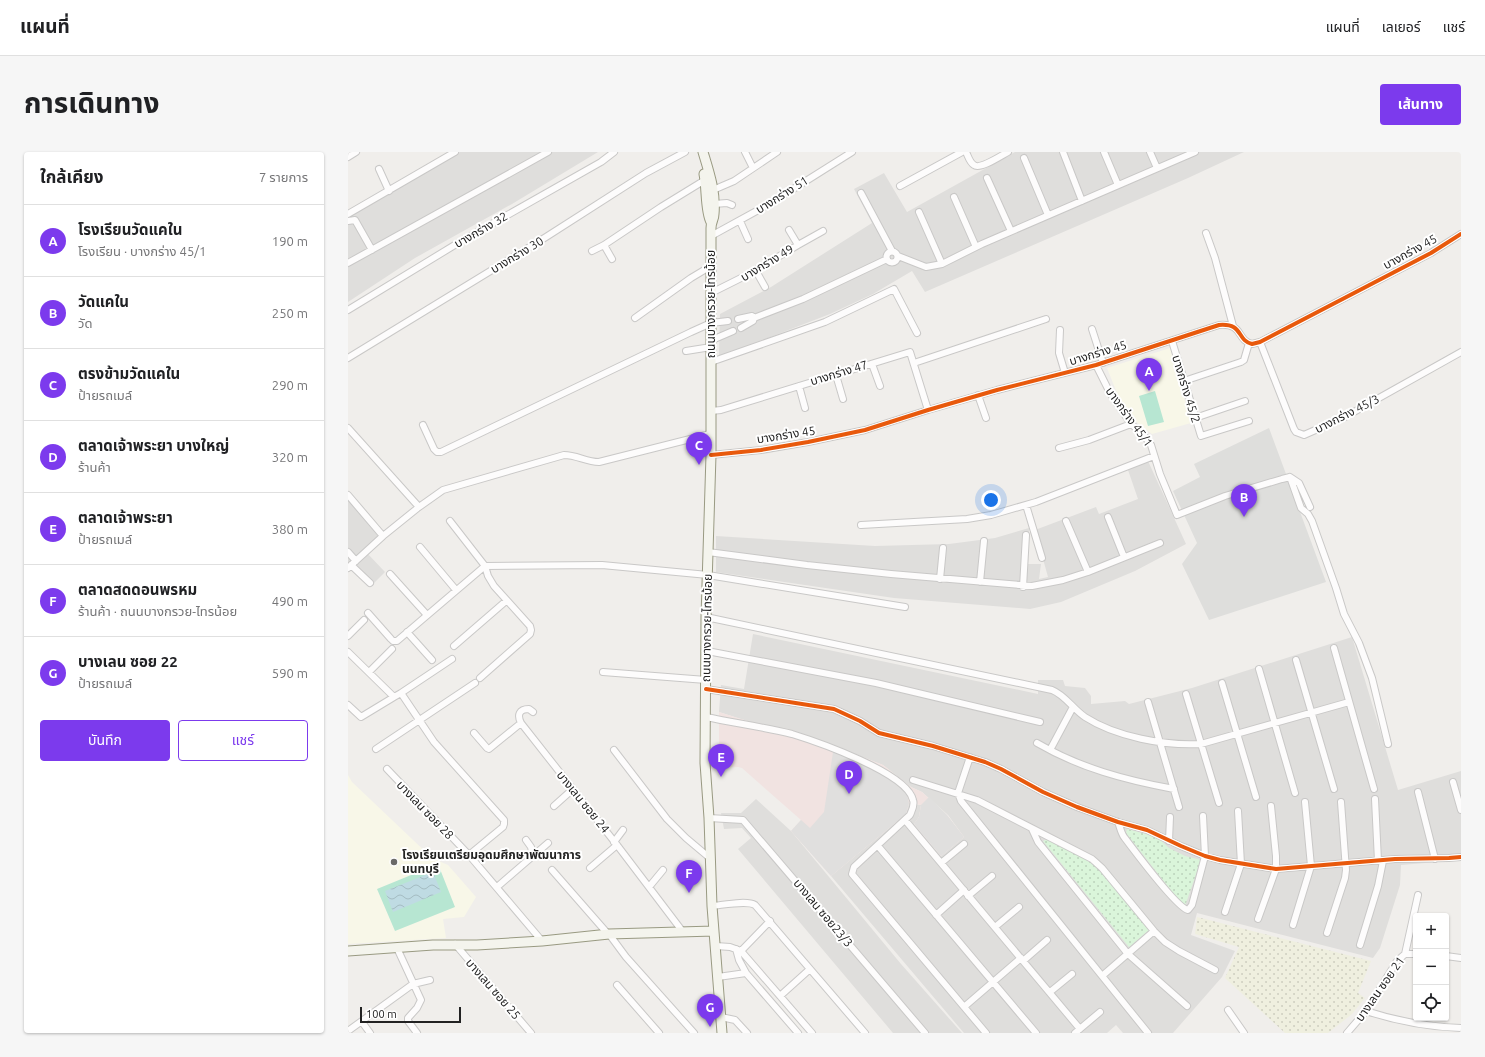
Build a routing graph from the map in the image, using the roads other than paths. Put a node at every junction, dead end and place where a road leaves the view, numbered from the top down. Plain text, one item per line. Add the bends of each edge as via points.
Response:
1 (356, 152) edge
2 (455, 152) edge
3 (548, 152) edge
4 (614, 152) edge
5 (686, 152) edge
6 (698, 152) edge
7 (703, 152) edge
8 (745, 152) edge
9 (777, 152) edge
10 (852, 152) edge
11 (962, 152) edge
12 (966, 152) edge
13 (1008, 152) edge
14 (1063, 152) edge
15 (1104, 152) edge
16 (1150, 152) edge
17 (1195, 152) edge
18 (348, 157) edge
19 (1024, 158) dead end
20 (754, 168) junction
21 (1157, 168) junction
22 (379, 169) dead end
23 (987, 178) dead end
24 (705, 180) junction
25 (1118, 185) junction
26 (900, 186) dead end
27 (713, 190) junction
28 (389, 191) junction
29 (861, 193) dead end
30 (954, 197) dead end
31 (1082, 201) junction
32 (714, 204) junction
33 (732, 205) dead end
34 (919, 212) dead end
35 (348, 214) edge
36 (1048, 215) junction
37 (348, 221) edge
38 (740, 221) junction
39 (711, 222) junction
40 (789, 230) dead end
41 (823, 231) dead end
42 (1011, 232) junction
43 (1206, 233) dead end
44 (1461, 234) edge
45 (711, 236) junction
46 (748, 239) dead end
47 (604, 245) junction
48 (798, 245) junction
49 (976, 247) junction
50 (372, 250) junction
51 (592, 250) dead end
52 (892, 251) junction
53 (898, 256) junction
54 (612, 259) dead end
55 (887, 259) junction
56 (348, 264) edge
57 (942, 264) junction
58 (711, 266) junction
59 (756, 271) junction
60 (765, 287) dead end
61 (711, 293) junction
62 (348, 310) edge
63 (634, 318) dead end
64 (754, 318) junction
65 (738, 319) dead end
66 (1046, 319) dead end
67 (728, 321) dead end
68 (711, 323) junction
69 (1233, 326) junction
70 (741, 328) dead end
71 (1092, 329) dead end
72 (1060, 330) dead end
73 (733, 331) dead end
74 (917, 333) dead end
75 (1172, 341) junction
76 (1260, 342) junction
77 (1249, 343) junction
78 (711, 344) junction
79 (686, 351) dead end
80 (1461, 352) edge
81 (348, 358) edge
82 (711, 362) junction
83 (914, 363) junction
84 (872, 364) junction
85 (1100, 364) junction
86 (1065, 374) junction
87 (836, 375) junction
88 (1184, 381) junction
89 (799, 386) junction
90 (880, 386) dead end
91 (978, 396) junction
92 (843, 399) dead end
93 (1246, 402) dead end
94 (805, 408) dead end
95 (928, 410) junction
96 (710, 411) junction
97 (986, 418) dead end
98 (1195, 418) junction
99 (1249, 421) dead end
100 (1131, 424) junction
101 (423, 425) dead end
102 (348, 428) edge
103 (710, 434) junction
104 (1059, 448) dead end
105 (711, 455) junction
106 (1154, 456) junction
107 (1290, 477) junction
108 (348, 496) edge
109 (1026, 505) junction
110 (419, 507) junction
111 (1310, 507) dead end
112 (1108, 517) dead end
113 (450, 521) dead end
114 (1066, 522) dead end
115 (861, 525) dead end
116 (1026, 535) dead end
117 (384, 536) junction
118 (984, 541) dead end
119 (1160, 543) dead end
120 (420, 547) dead end
121 (943, 548) dead end
122 (348, 552) edge
123 (708, 552) junction
124 (1124, 557) junction
125 (1042, 558) dead end
126 (352, 565) edge
127 (485, 566) junction
128 (1088, 572) junction
129 (390, 574) dead end
130 (708, 575) junction
131 (940, 579) junction
132 (980, 582) junction
133 (370, 583) dead end
134 (1023, 587) junction
135 (456, 590) junction
136 (506, 600) junction
137 (905, 607) dead end
138 (368, 613) dead end
139 (427, 615) junction
140 (706, 617) junction
141 (364, 620) dead end
142 (407, 632) junction
143 (348, 636) edge
144 (454, 646) dead end
145 (1334, 648) dead end
146 (392, 650) dead end
147 (707, 651) junction
148 (348, 652) edge
149 (452, 659) dead end
150 (432, 660) dead end
151 (1296, 660) dead end
152 (1259, 669) dead end
153 (369, 672) junction
154 (603, 672) dead end
155 (480, 678) dead end
156 (706, 680) junction
157 (475, 683) dead end
158 (1222, 683) dead end
159 (706, 689) junction
160 (401, 693) junction
161 (1186, 694) dead end
162 (394, 697) junction
163 (1148, 702) dead end
164 (1349, 702) junction
165 (348, 705) edge
166 (1073, 708) junction
167 (532, 712) dead end
168 (1312, 713) junction
169 (706, 717) junction
170 (419, 721) junction
171 (1040, 722) dead end
172 (521, 723) junction
173 (1274, 723) junction
174 (474, 733) dead end
175 (1238, 734) junction
176 (1037, 743) dead end
177 (1161, 743) junction
178 (1201, 744) junction
179 (1388, 744) dead end
180 (376, 749) dead end
181 (614, 750) dead end
182 (1050, 750) junction
183 (970, 757) junction
184 (387, 769) dead end
185 (913, 780) dead end
186 (1453, 782) dead end
187 (1174, 789) junction
188 (1334, 789) dead end
189 (1374, 789) dead end
190 (573, 790) junction
191 (1418, 792) dead end
192 (958, 793) junction
193 (1295, 793) dead end
194 (1256, 797) dead end
195 (1375, 799) dead end
196 (1305, 802) dead end
197 (1341, 802) dead end
198 (1219, 803) dead end
199 (554, 806) dead end
200 (1271, 806) dead end
201 (1179, 807) dead end
202 (1461, 810) edge
203 (1238, 811) dead end
204 (1203, 816) dead end
205 (1170, 817) dead end
206 (709, 818) junction
207 (905, 820) junction
208 (1118, 822) junction
209 (1032, 829) junction
210 (623, 830) dead end
211 (526, 840) dead end
212 (1170, 841) junction
213 (548, 843) dead end
214 (616, 843) junction
215 (964, 844) dead end
216 (878, 846) junction
217 (469, 855) junction
218 (533, 856) junction
219 (1205, 856) junction
220 (1461, 856) edge
221 (1435, 859) junction
222 (711, 860) junction
223 (1381, 861) junction
224 (941, 863) junction
225 (1346, 863) junction
226 (1241, 864) junction
227 (1311, 866) junction
228 (590, 868) dead end
229 (1276, 868) junction
230 (552, 870) dead end
231 (663, 870) dead end
232 (992, 876) dead end
233 (497, 887) junction
234 (650, 887) junction
235 (964, 890) junction
236 (1418, 895) dead end
237 (968, 896) junction
238 (712, 906) junction
239 (1019, 907) dead end
240 (1225, 912) dead end
241 (936, 915) junction
242 (1258, 919) dead end
243 (770, 921) junction
244 (1293, 925) dead end
245 (995, 927) junction
246 (714, 931) junction
247 (1154, 931) junction
248 (684, 932) junction
249 (1326, 933) dead end
250 (609, 934) junction
251 (1047, 940) dead end
252 (542, 941) junction
253 (455, 944) junction
254 (1360, 944) dead end
255 (716, 946) junction
256 (397, 948) junction
257 (739, 950) junction
258 (348, 951) edge
259 (1128, 954) junction
260 (1405, 954) junction
261 (1413, 954) edge
262 (1449, 956) edge
263 (1461, 958) edge
264 (1022, 959) junction
265 (810, 969) junction
266 (1215, 970) dead end
267 (746, 973) junction
268 (1072, 974) dead end
269 (1102, 976) junction
270 (718, 977) junction
271 (430, 980) dead end
272 (992, 983) junction
273 (413, 984) junction
274 (617, 985) dead end
275 (1050, 992) junction
276 (780, 996) junction
277 (1187, 1006) dead end
278 (964, 1007) junction
279 (1228, 1010) dead end
280 (1366, 1011) junction
281 (1100, 1012) dead end
282 (721, 1017) junction
283 (362, 1022) junction
284 (1461, 1028) edge
285 (1077, 1031) edge
286 (348, 1032) edge
287 (370, 1033) edge
288 (417, 1033) edge
289 (531, 1033) edge
290 (659, 1033) edge
291 (694, 1033) edge
292 (722, 1033) edge
293 (747, 1033) edge
294 (798, 1033) edge
295 (812, 1033) edge
296 (865, 1033) edge
297 (925, 1033) edge
298 (986, 1033) edge
299 (1036, 1033) edge
300 (1148, 1033) edge
301 (1244, 1033) edge
302 (1347, 1033) edge

1 - 18 street
2 - 28 street
3 - 50 street
4 - 62 street, บางกร่าง 32
5 - 81 street, บางกร่าง 30 via 646,173
6 - 24 main road, ถนนบางกรวย-ไทรน้อย
7 - 27 main road, ถนนบางกรวย-ไทรน้อย
8 - 20 street
9 - 20 street
10 - 38 street, บางกร่าง 51
11 - 26 street
12 - 13 street via 976,167
14 - 31 street
15 - 25 street
16 - 21 street
17 - 21 street
19 - 36 street
20 - 27 street via 729,184
21 - 25 street
22 - 28 street
23 - 42 street
24 - 39 main road, ถนนบางกรวย-ไทรน้อย via 708,216
24 - 47 street
25 - 31 street
27 - 32 main road, ถนนบางกรวย-ไทรน้อย
28 - 35 street
29 - 52 street
30 - 49 street
31 - 36 street
32 - 33 street
32 - 39 main road, ถนนบางกรวย-ไทรน้อย
34 - 57 street
36 - 42 street
37 - 50 street via 355,220
38 - 45 street, บางกร่าง 51
38 - 46 street
39 - 45 main road, ถนนบางกรวย-ไทรน้อย
40 - 48 street
41 - 48 street, บางกร่าง 49
42 - 49 street
43 - 69 street
44 - 76 street, บางกร่าง 45 via 1431,253
45 - 58 main road, ถนนบางกรวย-ไทรน้อย
47 - 51 street
47 - 54 street
48 - 59 street, บางกร่าง 49
49 - 57 street
50 - 56 street
52 - 53 street
52 - 55 street via 888,253
53 - 55 street via 894,262
53 - 57 street via 926,267
55 - 64 street
58 - 61 main road, ถนนบางกรวย-ไทรน้อย
58 - 63 street
59 - 60 street
59 - 61 street, บางกร่าง 49
61 - 68 main road, ถนนบางกรวย-ไทรน้อย
64 - 65 street via 752,316
64 - 70 street
66 - 83 street
67 - 68 street
68 - 78 main road, ถนนบางกรวย-ไทรน้อย
68 - 101 street via 441,452 434,449
69 - 75 street, บางกร่าง 45 via 1219,325
69 - 77 street
71 - 85 street, บางกร่าง 45/1
72 - 86 street via 1059,353
73 - 78 street
74 - 82 street via 894,289 825,322
75 - 85 street, บางกร่าง 45
75 - 88 street, บางกร่าง 45/2
76 - 77 street, บางกร่าง 45
76 - 80 street, บางกร่าง 45/3 via 1294,429 1304,435 1363,407
77 - 88 street via 1241,362
78 - 79 street
78 - 82 main road, ถนนบางกรวย-ไทรน้อย
82 - 96 main road, ถนนบางกรวย-ไทรน้อย
83 - 84 street, บางกร่าง 47 via 911,353 908,352
83 - 95 street
84 - 87 street, บางกร่าง 47
84 - 90 street
85 - 86 street, บางกร่าง 45
85 - 100 street, บางกร่าง 45/1 via 1110,393
86 - 91 street, บางกร่าง 45
87 - 89 street, บางกร่าง 47
87 - 92 street
88 - 98 street, บางกร่าง 45/2
89 - 94 street
89 - 96 street, บางกร่าง 47 via 721,410
91 - 95 street, บางกร่าง 45
91 - 97 street
93 - 98 street
95 - 105 street, บางกร่าง 45 via 837,436 761,450
96 - 103 main road, ถนนบางกรวย-ไทรน้อย
98 - 99 street, บางกร่าง 45/2 via 1201,436
100 - 104 street
100 - 106 street, บางกร่าง 45/1 via 1146,438
102 - 110 street
103 - 105 main road, ถนนบางกรวย-ไทรน้อย
103 - 110 street via 599,462 588,462 576,456 564,455 443,490
105 - 123 main road, ถนนบางกรวย-ไทรน้อย
106 - 107 street, บางกร่าง 45/1 via 1177,515 1225,496
106 - 109 street
107 - 111 street via 1297,481
107 - 179 street via 1301,508 1312,521 1344,614 1359,643 1372,678
108 - 117 street
109 - 115 street via 991,516 967,519
109 - 125 street
110 - 117 street
112 - 124 street
113 - 127 street
114 - 128 street
116 - 134 street
117 - 126 street
118 - 132 street
119 - 124 street
120 - 135 street
121 - 131 street
122 - 126 street
123 - 130 main road, ถนนบางกรวย-ไทรน้อย
123 - 131 street
124 - 128 street
126 - 133 street
127 - 130 street via 602,565
127 - 135 street
127 - 136 street via 490,581
128 - 134 street via 1043,585
129 - 139 street
130 - 137 street
130 - 140 main road, ถนนบางกรวย-ไทรน้อย
131 - 132 street
132 - 134 street
135 - 139 street
136 - 144 street
136 - 155 street via 530,626 530,634
138 - 142 street via 393,641 397,641
139 - 142 street
140 - 147 main road, ถนนบางกรวย-ไทรน้อย
140 - 166 street via 1052,690 1060,694
141 - 143 street
142 - 150 street
145 - 164 street
146 - 153 street
147 - 156 main road, ถนนบางกรวย-ไทรน้อย
147 - 171 street via 876,683
148 - 153 street
149 - 160 street
151 - 168 street
152 - 173 street
153 - 162 street
154 - 156 street
156 - 159 main road, ถนนบางกรวย-ไทรน้อย
157 - 170 street
158 - 175 street
159 - 169 main road, ถนนบางกรวย-ไทรน้อย
159 - 183 street via 834,709 887,736
160 - 162 street
160 - 170 street
161 - 178 street
162 - 165 street via 361,717
163 - 177 street
164 - 168 street
164 - 189 street
166 - 177 street via 1086,718 1115,731
166 - 182 street
167 - 172 street via 529,709 518,714
168 - 173 street
168 - 188 street
169 - 206 main road, ถนนบางกรวย-ไทรน้อย
169 - 207 street via 792,734 885,772 902,785 913,799 913,809
170 - 180 street
170 - 217 street via 434,742 504,820 503,827
172 - 174 street via 489,749
172 - 190 street, บางเลน ซอย 24
173 - 175 street
173 - 193 street
175 - 178 street
175 - 194 street
176 - 182 street
177 - 178 street
177 - 187 street
178 - 198 street
181 - 222 street via 668,819
182 - 187 street via 1113,776
183 - 192 street
183 - 208 street via 1001,769 1070,804
184 - 217 street, บางเลน ซอย 28
185 - 192 street
186 - 202 street
187 - 201 street
190 - 199 street
190 - 214 street, บางเลน ซอย 24
191 - 221 street
192 - 209 street via 977,800
192 - 269 street via 966,808
195 - 223 street
196 - 227 street
197 - 225 street
200 - 229 street
203 - 226 street
204 - 219 street
205 - 212 street
206 - 222 main road, ถนนบางกรวย-ไทรน้อย
206 - 297 street, บางเลน ซอย23/3 via 744,820
207 - 216 street
207 - 224 street
208 - 212 street via 1147,830
208 - 219 street via 1124,836 1169,894 1185,910 1192,905
209 - 247 street via 1098,864
209 - 259 street via 1038,842
210 - 214 street
211 - 218 street
212 - 219 street
213 - 218 street
214 - 228 street
214 - 234 street, บางเลน ซอย 24
215 - 224 street
216 - 241 street
216 - 278 street via 854,867 852,874
217 - 233 street, บางเลน ซอย 28
218 - 233 street
219 - 226 street
220 - 221 street
221 - 223 street
222 - 238 main road, ถนนบางกรวย-ไทรน้อย
223 - 225 street
223 - 254 street via 1378,886
224 - 235 street
225 - 227 street
225 - 249 street via 1345,878
226 - 229 street
226 - 240 street
227 - 229 street
227 - 244 street
229 - 242 street
230 - 250 street
231 - 234 street
232 - 237 street
233 - 252 street, บางเลน ซอย 28
234 - 248 street, บางเลน ซอย 24
235 - 237 street
235 - 241 street
236 - 260 street
237 - 245 street
238 - 243 street via 752,903
238 - 246 main road, ถนนบางกรวย-ไทรน้อย
239 - 245 street
241 - 272 street
243 - 257 street
243 - 265 street
245 - 264 street
246 - 248 main road
246 - 255 main road, ถนนบางกรวย-ไทรน้อย
247 - 259 street
247 - 266 street via 1171,946
248 - 250 main road
250 - 252 main road
250 - 291 street via 626,957
251 - 264 street
252 - 253 main road
253 - 256 main road
253 - 289 street, บางเลน ซอย 25
255 - 257 street
255 - 270 main road, ถนนบางกรวย-ไทรน้อย
256 - 258 main road
256 - 273 street
257 - 267 street via 739,960
257 - 276 street
259 - 269 street
259 - 277 street
260 - 261 street, บางเลน ซอย 21
260 - 280 street, บางเลน ซอย 21 via 1397,960
262 - 263 street
264 - 272 street
264 - 275 street
265 - 276 street
265 - 296 street
267 - 270 street
267 - 294 street
268 - 275 street
269 - 300 street
270 - 282 main road, ถนนบางกรวย-ไทรน้อย
271 - 273 street
272 - 278 street
272 - 299 street
273 - 283 street
273 - 288 street via 420,1000 408,1021
274 - 290 street
275 - 285 street
276 - 295 street
278 - 298 street
279 - 301 street
280 - 284 street via 1406,1022
280 - 302 street, บางเลน ซอย 21
281 - 285 street
282 - 292 main road, ถนนบางกรวย-ไทรน้อย
282 - 293 street via 736,1020
283 - 286 street
283 - 287 street

